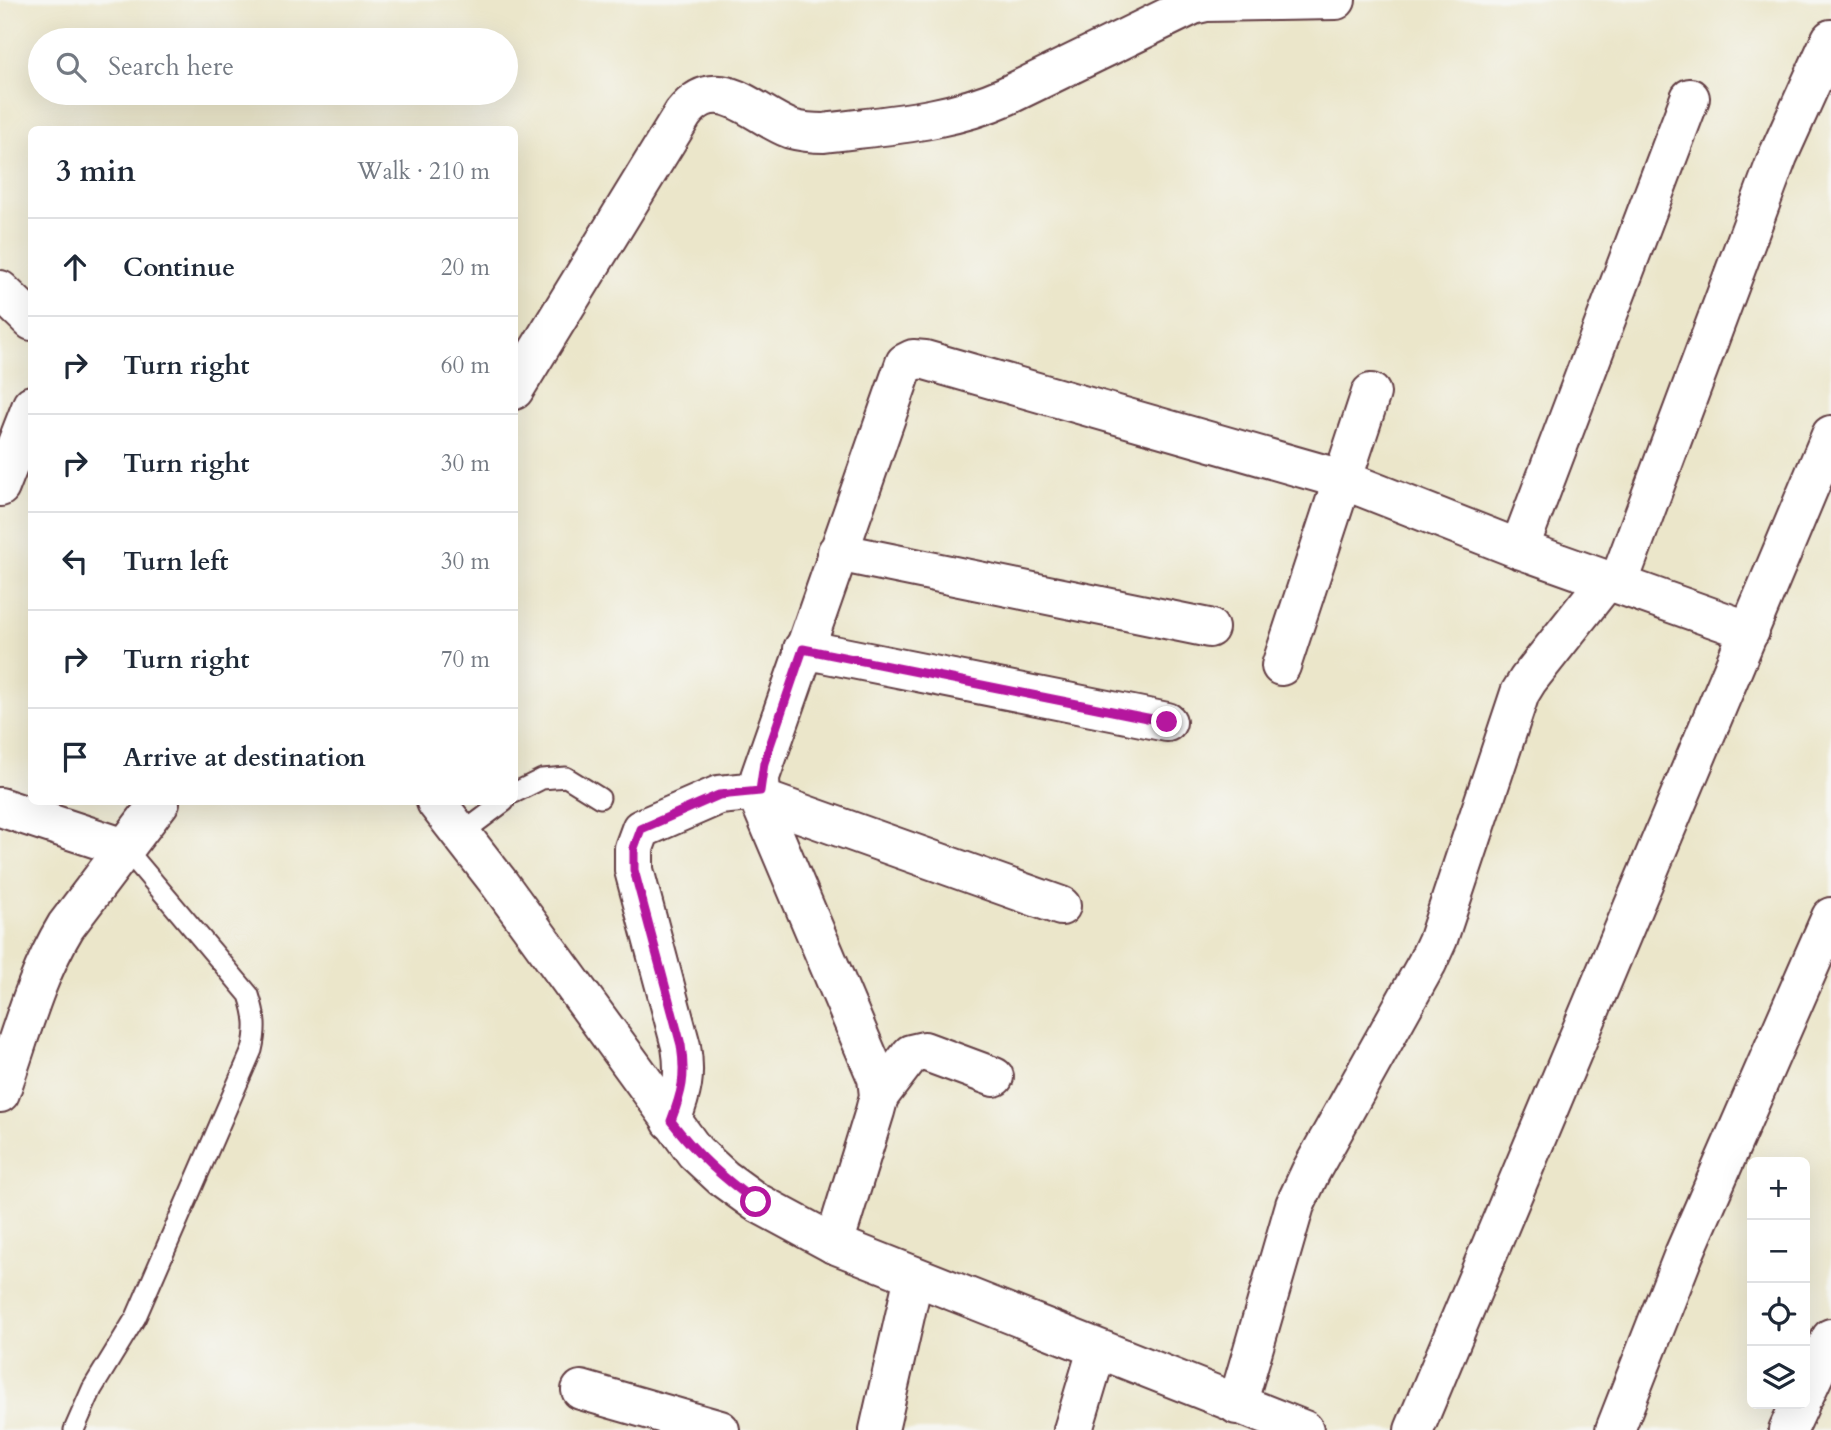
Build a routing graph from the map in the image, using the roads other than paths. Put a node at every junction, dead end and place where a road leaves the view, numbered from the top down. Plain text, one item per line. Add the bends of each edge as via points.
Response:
1 (1336, 0) edge
2 (1831, 39) edge
3 (1690, 98) dead end
4 (0, 290) edge
5 (28, 317) edge
6 (518, 383) edge
7 (1371, 393) dead end
8 (28, 415) edge
9 (1831, 435) edge
10 (1342, 479) junction
11 (0, 487) edge
12 (1518, 549) junction
13 (837, 552) junction
14 (1612, 582) junction
15 (1209, 628) dead end
16 (1750, 631) junction
17 (803, 649) junction
18 (1281, 666) dead end
19 (1167, 722) dead end
20 (518, 791) edge
21 (760, 795) junction
22 (600, 798) dead end
23 (158, 805) edge
24 (438, 805) edge
25 (500, 805) edge
26 (0, 807) edge
27 (461, 834) junction
28 (125, 848) junction
29 (1061, 906) dead end
30 (1831, 917) edge
31 (994, 1077) dead end
32 (0, 1093) edge
33 (879, 1096) junction
34 (671, 1121) junction
35 (834, 1244) junction
36 (914, 1276) junction
37 (1831, 1338) edge
38 (1097, 1350) junction
39 (1810, 1383) edge
40 (581, 1390) dead end
41 (1237, 1405) junction
42 (1798, 1409) edge
43 (1295, 1428) edge
44 (74, 1430) edge
45 (720, 1430) edge
46 (879, 1430) edge
47 (1073, 1430) edge
48 (1414, 1430) edge
49 (1615, 1430) edge
50 (1788, 1430) edge

1 - 6 street via 1193,5 980,108 948,117 808,132 790,128 732,98 704,96 683,114
2 - 14 street via 1777,156
3 - 12 street
4 - 5 street
7 - 10 street
8 - 11 street
9 - 16 street
10 - 12 street
10 - 13 street via 912,359 901,372
10 - 18 street
12 - 14 street
13 - 15 street
13 - 17 street
14 - 16 street
14 - 41 street via 1520,693 1438,939 1295,1205
16 - 48 street
17 - 19 street
17 - 21 street via 764,763
20 - 22 lane via 542,779 566,777
21 - 29 street
21 - 33 street via 877,1078
21 - 34 street via 719,795 698,803 641,829 634,848 634,870 685,1068
23 - 28 street
24 - 27 street
25 - 27 lane
26 - 28 street
27 - 34 street
28 - 32 street via 54,947
28 - 44 lane via 249,995 257,1031 136,1317 92,1389
30 - 49 street via 1684,1254
31 - 33 street via 924,1051 911,1054
33 - 35 street
34 - 35 street via 723,1178 756,1202
35 - 36 street
36 - 38 street
36 - 46 street
37 - 39 street
38 - 41 street
38 - 47 street
40 - 45 street
41 - 43 street
42 - 50 street

